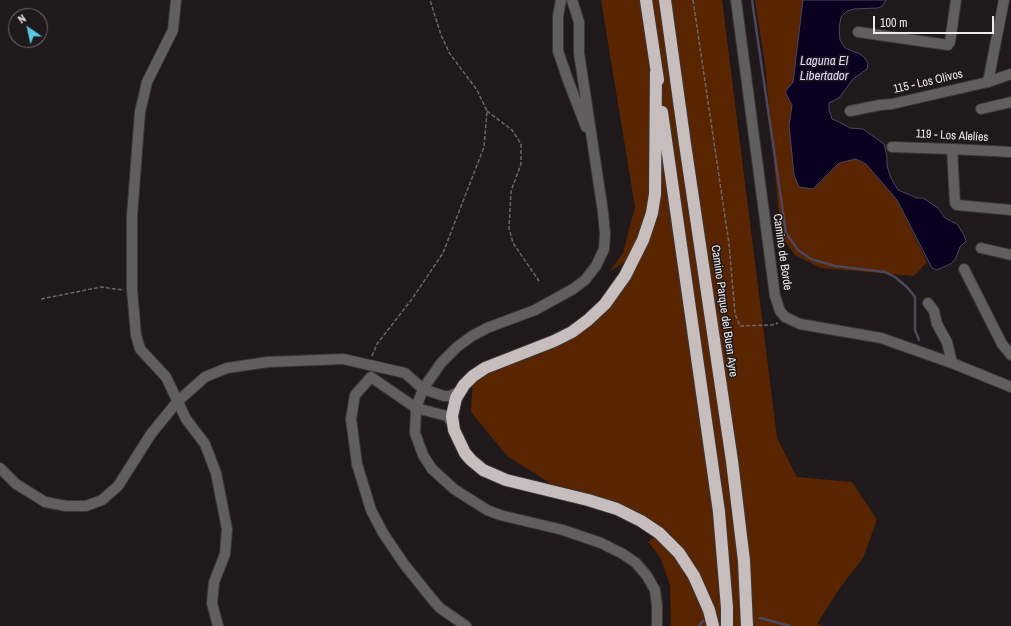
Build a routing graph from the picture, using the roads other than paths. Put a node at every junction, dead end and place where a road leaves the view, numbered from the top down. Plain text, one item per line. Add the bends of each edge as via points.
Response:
1 (176, 0) edge
2 (560, 0) edge
3 (572, 0) edge
4 (646, 0) edge
5 (665, 0) edge
6 (736, 0) edge
7 (956, 0) edge
8 (1004, 0) edge
9 (858, 32) dead end
10 (656, 72) junction
11 (1011, 74) edge
12 (988, 82) junction
13 (1011, 102) edge
14 (982, 109) dead end
15 (850, 111) dead end
16 (592, 142) junction
17 (892, 147) dead end
18 (952, 148) junction
19 (1011, 152) edge
20 (1011, 210) edge
21 (981, 248) dead end
22 (1011, 255) edge
23 (964, 269) dead end
24 (928, 303) dead end
25 (1011, 355) edge
26 (343, 360) junction
27 (952, 363) junction
28 (370, 377) junction
29 (1011, 387) edge
30 (423, 389) junction
31 (460, 391) junction
32 (177, 402) junction
33 (416, 408) junction
34 (453, 424) junction
35 (0, 468) edge
36 (218, 626) edge
37 (466, 626) edge
38 (657, 626) edge
39 (713, 626) edge
40 (727, 626) edge
41 (747, 626) edge

1 - 32 street via 173,30 148,82 140,112 132,216 132,289 136,335 140,349 166,377
2 - 16 street via 558,50
3 - 16 street via 579,22 579,53
4 - 10 highway
5 - 41 highway, Camino Parque del Buen Ayre via 732,461 744,561
6 - 27 street, Camino de Borde via 775,296 780,311 792,321 807,326 881,338
7 - 9 street via 948,44
8 - 12 street
10 - 31 highway via 655,194 643,240 625,276 604,304 576,329 554,341 485,368 468,380
10 - 40 highway via 719,512
11 - 12 street, 115 - Los Olivos
12 - 15 street, 115 - Los Olivos
13 - 14 street
16 - 30 street via 605,234 604,248 596,266 585,280 553,301 472,336 441,363
17 - 18 street, 119 - Los Alelíes
18 - 19 street, 119 - Los Alelíes
18 - 20 street via 954,203
21 - 22 street
23 - 25 street via 1002,344
24 - 27 street via 947,342
26 - 28 street
26 - 30 street via 405,373
26 - 32 street via 268,362 227,368 205,377
27 - 29 street
28 - 33 street
28 - 37 street via 355,395 351,419 357,464 371,510 404,564 440,608
30 - 31 street via 444,396
30 - 33 street
31 - 34 highway via 452,410
32 - 35 street via 151,434 118,486 102,500 86,506 45,502 16,484
32 - 36 street via 205,444 216,473 223,506 226,529 224,554 214,582 212,603
33 - 34 street via 447,416
33 - 38 street via 415,432 423,455 432,469 454,489 487,510 500,515 563,530 601,543 623,554 636,563 655,590
34 - 39 highway via 465,453 489,473 506,480 611,507 659,533 679,553 694,576 710,610

